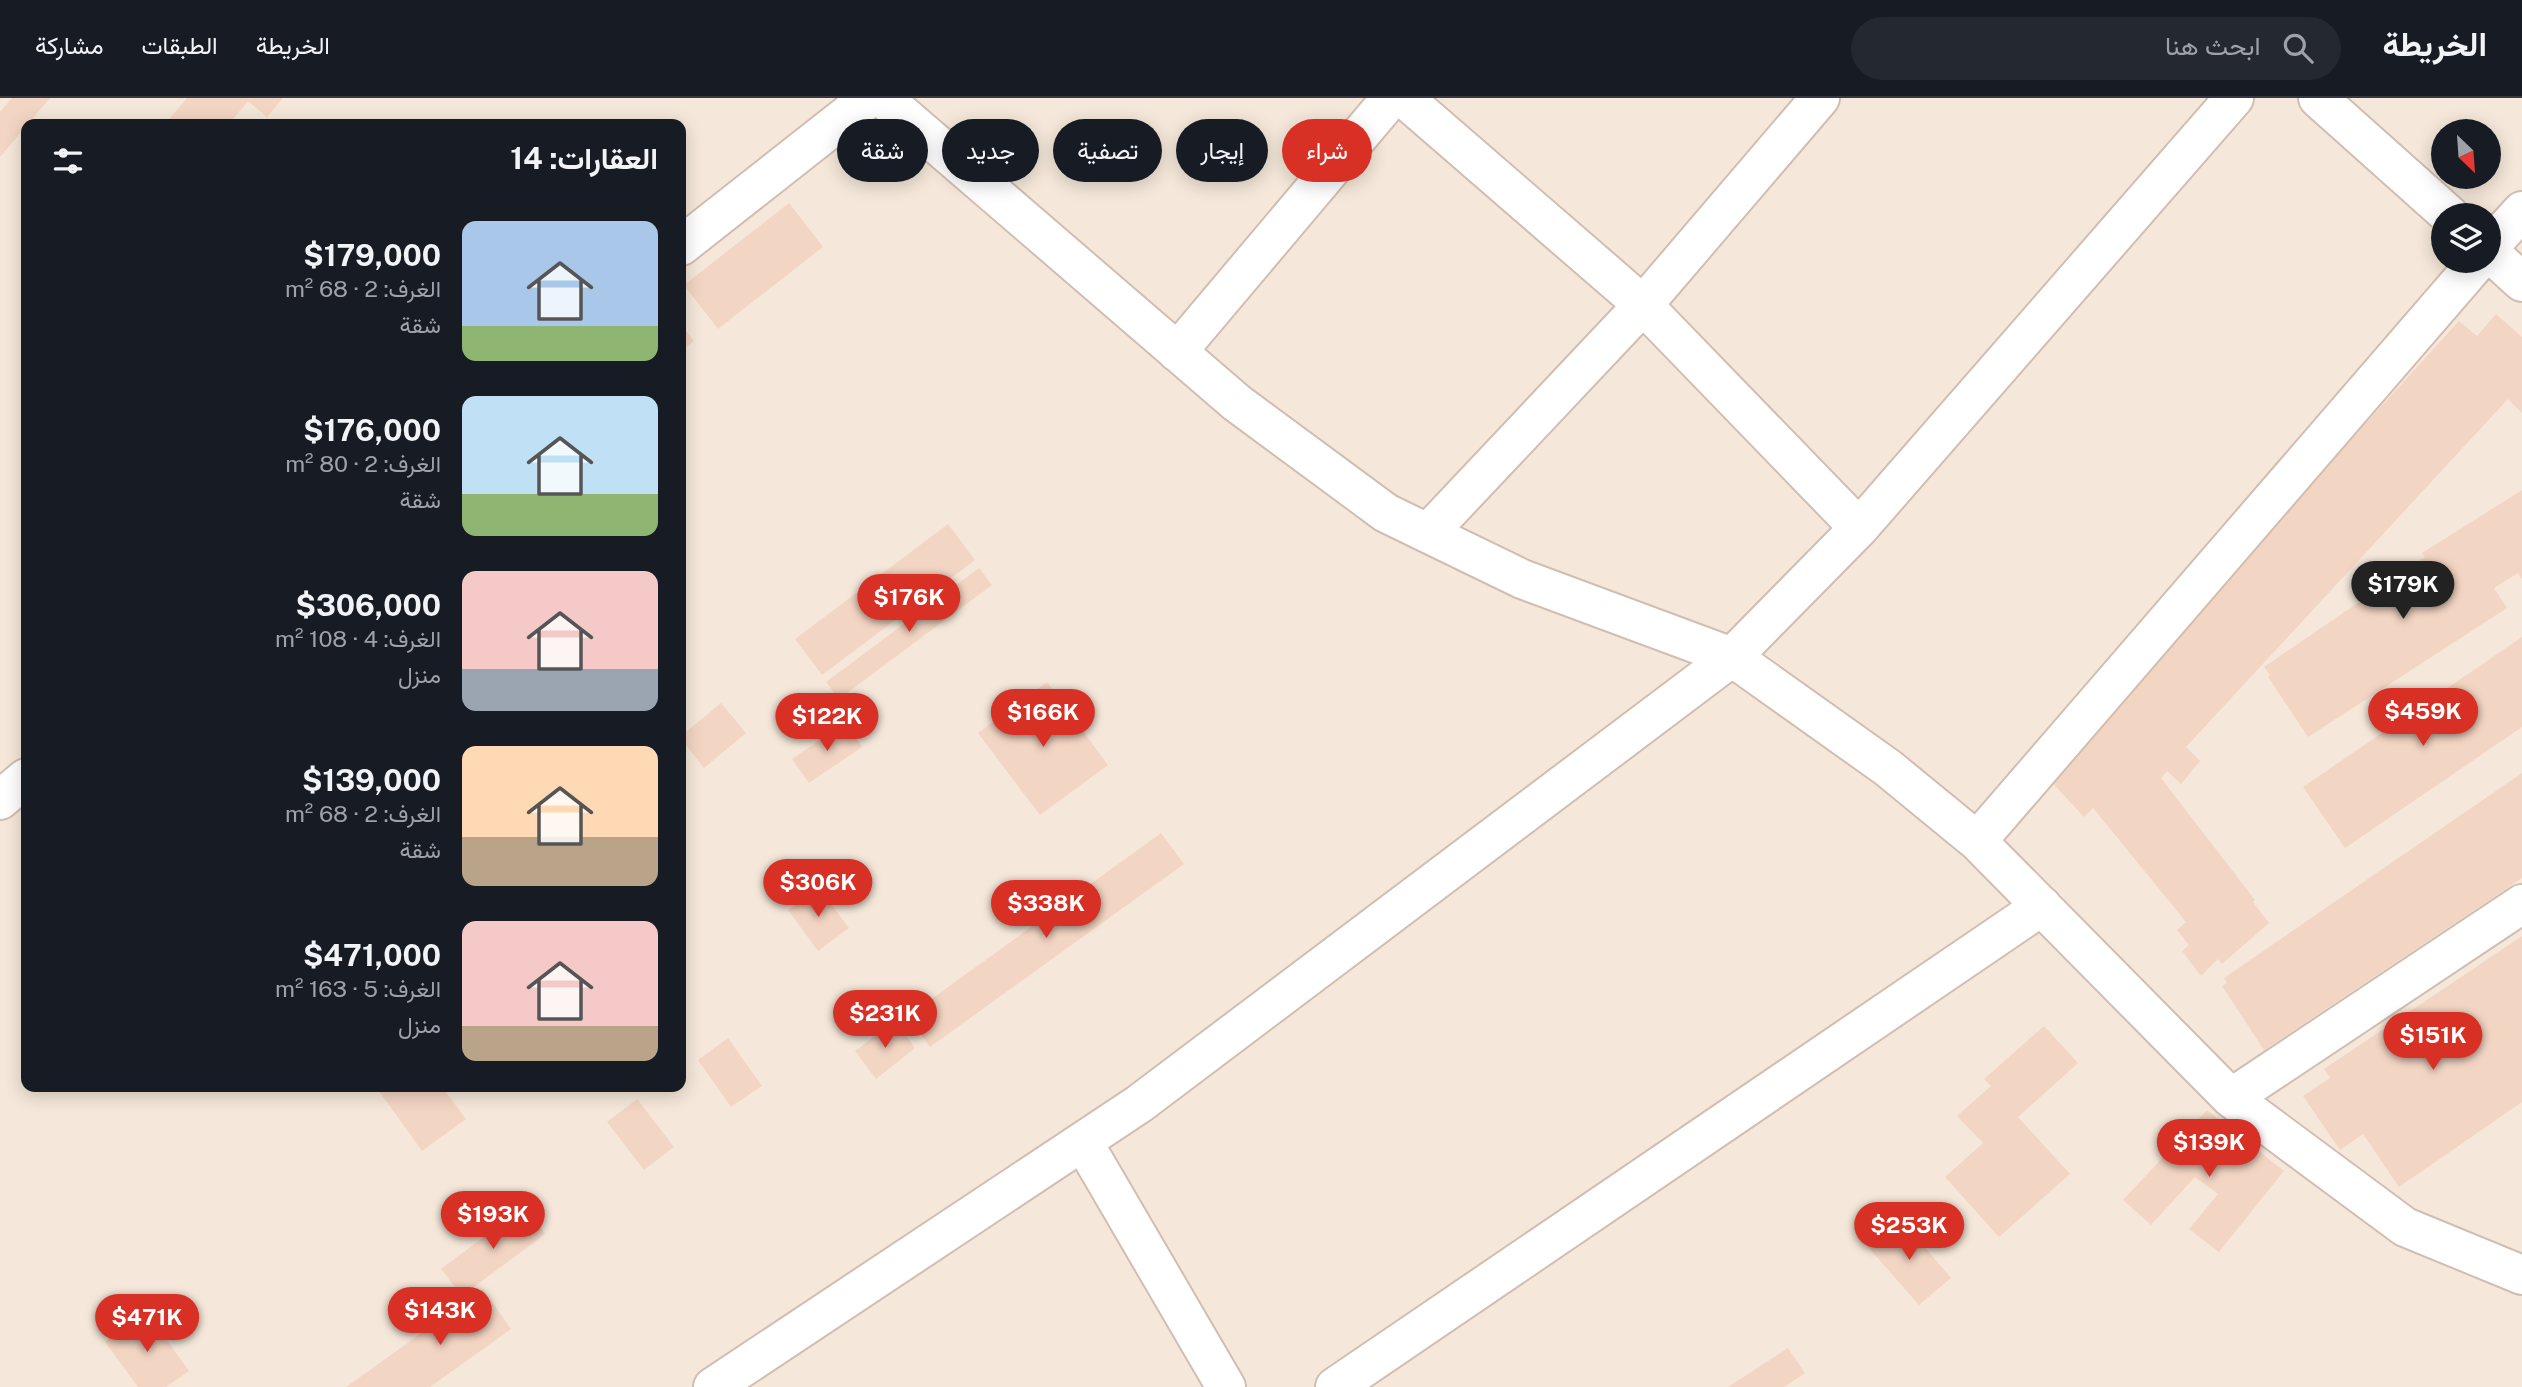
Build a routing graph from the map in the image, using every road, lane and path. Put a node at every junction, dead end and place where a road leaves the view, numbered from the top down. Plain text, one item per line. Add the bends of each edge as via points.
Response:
1 (869, 98) edge
2 (883, 98) edge
3 (1391, 98) edge
4 (1404, 98) edge
5 (1820, 98) edge
6 (2234, 98) edge
7 (2318, 98) edge
8 (2436, 203) edge
9 (2522, 211) edge
10 (2501, 235) edge
11 (686, 242) edge
12 (2501, 262) edge
13 (2468, 273) edge
14 (2522, 282) edge
15 (1643, 305) junction
16 (1177, 352) junction
17 (1859, 528) junction
18 (1428, 533) junction
19 (1732, 657) junction
20 (21, 782) edge
21 (0, 800) edge
22 (1977, 841) junction
23 (2522, 904) edge
24 (2042, 906) junction
25 (2231, 1098) junction
26 (1083, 1142) junction
27 (2522, 1275) edge
28 (713, 1387) edge
29 (1226, 1387) edge
30 (1335, 1387) edge

1 - 11 street
2 - 16 street
3 - 16 street
4 - 15 street
5 - 15 street
6 - 17 street
7 - 8 street
9 - 10 street
12 - 14 street
13 - 22 street
15 - 17 street
15 - 18 street
16 - 18 street via 1237,403 1386,513
17 - 19 street
18 - 19 street via 1522,579
19 - 22 street via 1888,768
19 - 26 street
20 - 21 street
22 - 24 street
23 - 25 street
24 - 25 street
24 - 30 street
25 - 27 street via 2405,1227
26 - 28 street
26 - 29 street

